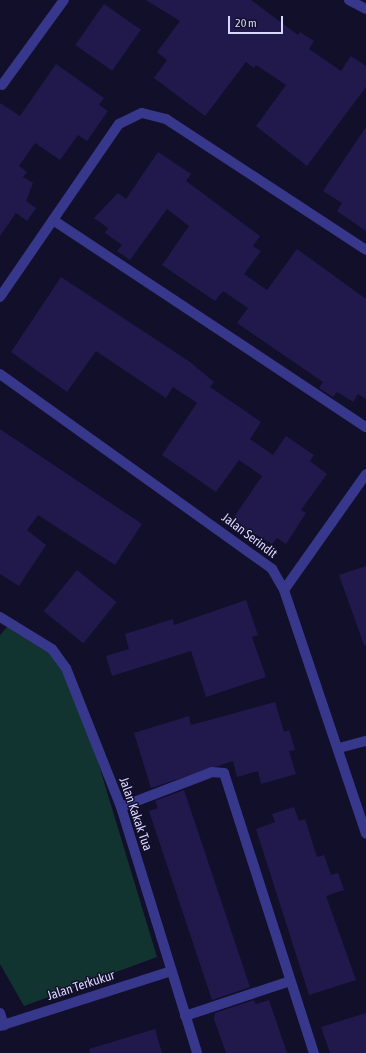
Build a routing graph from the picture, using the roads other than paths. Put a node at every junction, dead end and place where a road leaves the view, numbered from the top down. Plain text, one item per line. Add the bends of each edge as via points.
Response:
1 (64, 0) edge
2 (350, 0) edge
3 (366, 9) edge
4 (2, 85) dead end
5 (53, 220) junction
6 (366, 250) edge
7 (0, 297) edge
8 (0, 374) edge
9 (366, 428) edge
10 (366, 474) edge
11 (284, 590) junction
12 (0, 616) edge
13 (366, 741) edge
14 (339, 748) junction
15 (121, 807) junction
16 (366, 834) edge
17 (170, 971) junction
18 (290, 981) junction
19 (0, 1013) edge
20 (185, 1016) junction
21 (2, 1026) edge
22 (197, 1053) edge
23 (314, 1053) edge

1 - 4 street
2 - 3 street
5 - 6 street via 119,124 142,113 154,114
5 - 7 street
5 - 9 street
8 - 11 street, Jalan Serindit via 253,554 272,569
10 - 11 street
11 - 14 street, Jalan Serindit
12 - 15 street, Jalan Kakak Tua via 52,648 66,668
13 - 14 street
14 - 16 street, Jalan Serindit
15 - 17 street, Jalan Kakak Tua
15 - 18 street via 212,772 224,773
17 - 20 street, Jalan Kakak Tua
17 - 21 street, Jalan Terkukur
18 - 20 street
18 - 23 street
19 - 21 street
20 - 22 street, Jalan Kakak Tua

